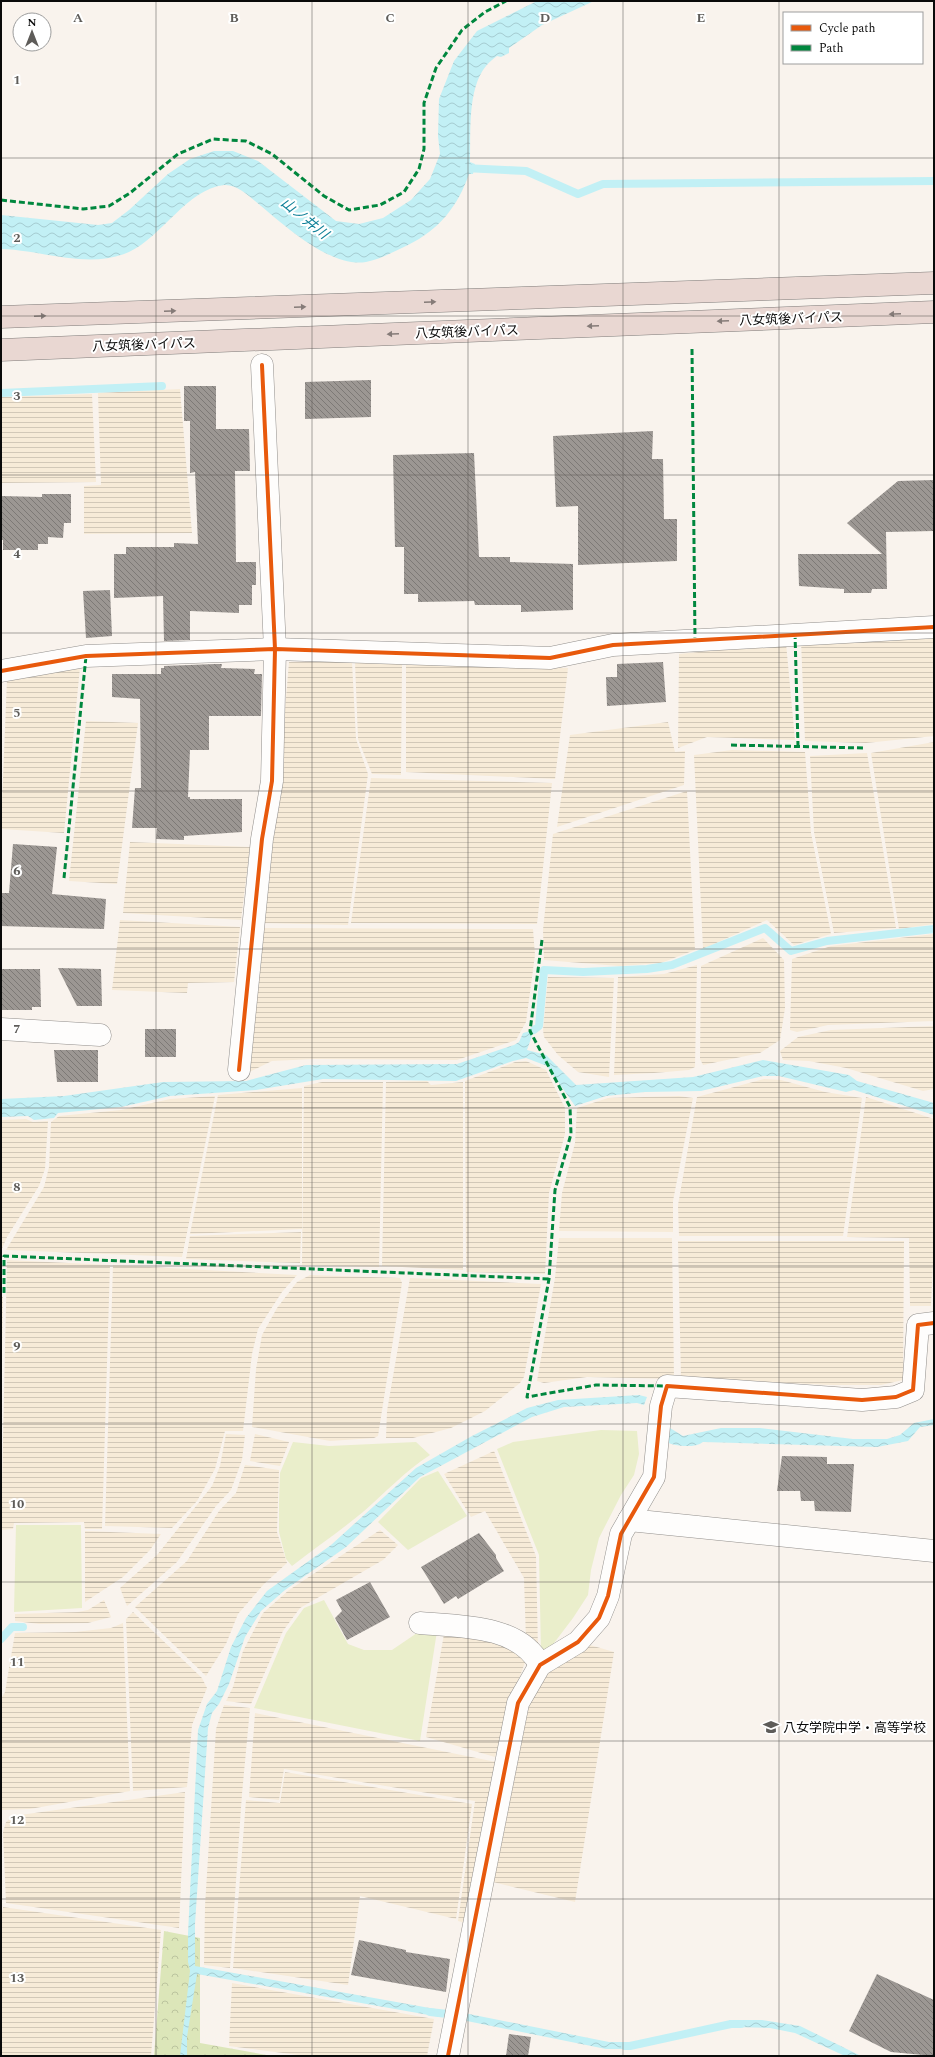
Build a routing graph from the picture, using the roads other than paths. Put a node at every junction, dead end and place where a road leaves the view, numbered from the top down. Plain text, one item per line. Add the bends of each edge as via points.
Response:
1 (934, 283) edge
2 (934, 312) edge
3 (1, 317) edge
4 (1, 350) edge
5 (262, 365) dead end
6 (934, 627) edge
7 (275, 649) junction
8 (1, 671) edge
9 (1, 1029) edge
10 (100, 1034) dead end
11 (239, 1070) dead end
12 (934, 1323) edge
13 (629, 1520) junction
14 (934, 1551) edge
15 (420, 1623) dead end
16 (540, 1665) junction
17 (448, 2056) edge

3 -> 1 highway
2 -> 4 highway, 八女筑後バイパス
5 - 7 street
6 - 7 street via 613,645 550,658
7 - 8 street via 86,656
7 - 11 street via 272,781 262,839
9 - 10 street
12 - 13 street via 918,1325 913,1390 896,1397 862,1400 667,1386 661,1406 654,1477
13 - 14 street
13 - 16 street via 621,1534 608,1596 599,1618 578,1642
15 - 16 street via 478,1628 511,1637 536,1657
16 - 17 street via 518,1703

